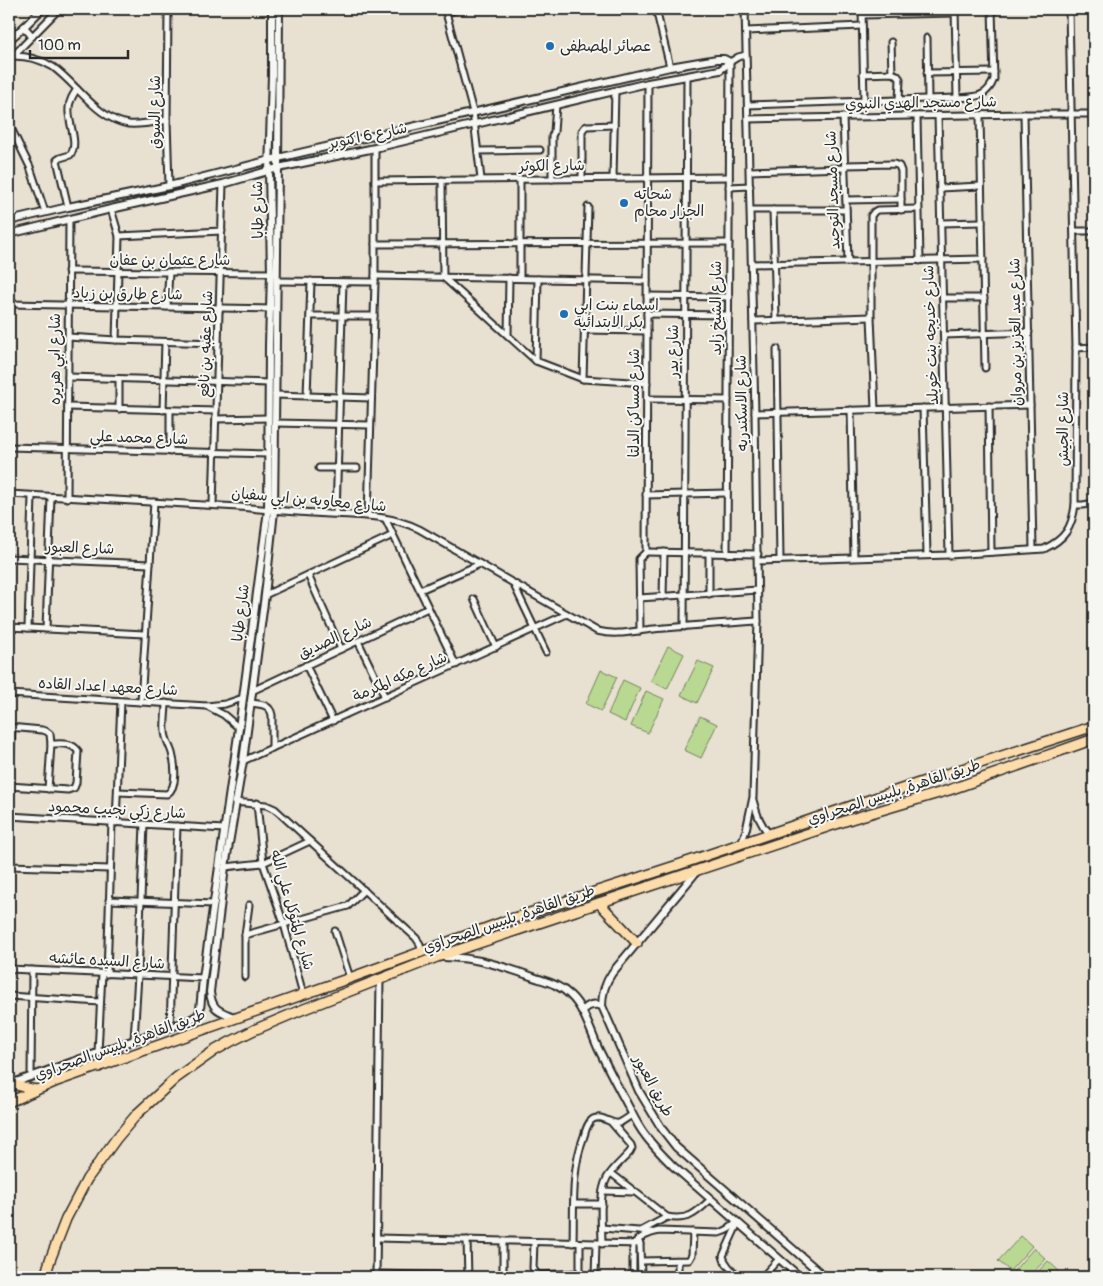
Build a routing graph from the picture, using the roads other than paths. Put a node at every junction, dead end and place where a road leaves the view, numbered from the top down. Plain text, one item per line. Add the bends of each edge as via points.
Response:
1 (42, 9) edge
2 (168, 9) edge
3 (272, 9) edge
4 (278, 9) edge
5 (458, 9) edge
6 (656, 9) edge
7 (745, 9) edge
8 (992, 9) edge
9 (1069, 9) edge
10 (445, 11) edge
11 (926, 11) edge
12 (955, 11) edge
13 (862, 12) edge
14 (55, 13) dead end
15 (862, 26) junction
16 (24, 27) junction
17 (746, 31) junction
18 (32, 36) junction
19 (927, 38) dead end
20 (9, 40) edge
21 (891, 42) dead end
22 (746, 55) junction
23 (11, 58) edge
24 (730, 62) junction
25 (670, 67) junction
26 (956, 72) junction
27 (994, 72) junction
28 (892, 73) junction
29 (928, 73) junction
30 (863, 74) junction
31 (687, 76) junction
32 (648, 83) junction
33 (77, 90) junction
34 (615, 91) junction
35 (957, 98) junction
36 (928, 99) junction
37 (899, 100) junction
38 (864, 101) junction
39 (556, 105) junction
40 (748, 105) junction
41 (474, 112) junction
42 (1024, 114) junction
43 (1071, 114) junction
44 (1094, 114) edge
45 (980, 115) junction
46 (916, 116) junction
47 (938, 116) junction
48 (843, 117) junction
49 (748, 119) junction
50 (167, 120) junction
51 (9, 124) edge
52 (475, 125) junction
53 (614, 125) junction
54 (375, 148) junction
55 (540, 150) dead end
56 (478, 151) junction
57 (278, 158) junction
58 (270, 160) junction
59 (845, 166) junction
60 (278, 168) junction
61 (270, 171) junction
62 (750, 171) junction
63 (730, 177) junction
64 (582, 178) junction
65 (613, 178) junction
66 (648, 178) junction
67 (686, 178) junction
68 (520, 179) junction
69 (552, 179) junction
70 (375, 180) junction
71 (442, 180) junction
72 (481, 180) junction
73 (223, 184) junction
74 (169, 186) junction
75 (750, 186) junction
76 (981, 186) junction
77 (730, 187) junction
78 (940, 188) junction
79 (144, 190) junction
80 (902, 199) junction
81 (846, 200) junction
82 (146, 202) junction
83 (68, 207) junction
84 (588, 207) dead end
85 (111, 209) junction
86 (918, 209) junction
87 (751, 210) junction
88 (773, 210) junction
89 (846, 210) junction
90 (901, 210) junction
91 (46, 212) junction
92 (68, 220) junction
93 (9, 221) edge
94 (982, 222) junction
95 (940, 223) junction
96 (222, 231) junction
97 (1074, 231) junction
98 (1094, 231) edge
99 (9, 234) edge
100 (119, 236) junction
101 (648, 243) junction
102 (686, 243) junction
103 (729, 243) junction
104 (375, 244) junction
105 (442, 244) junction
106 (520, 244) junction
107 (587, 244) junction
108 (983, 259) junction
109 (942, 260) junction
110 (920, 261) junction
111 (848, 262) junction
112 (871, 262) junction
113 (752, 264) junction
114 (774, 264) junction
115 (68, 272) junction
116 (118, 272) junction
117 (169, 272) junction
118 (220, 273) junction
119 (271, 273) junction
120 (375, 276) junction
121 (443, 277) junction
122 (509, 278) junction
123 (520, 278) junction
124 (538, 279) junction
125 (586, 280) junction
126 (277, 281) junction
127 (311, 281) junction
128 (647, 281) junction
129 (342, 282) junction
130 (375, 282) junction
131 (647, 296) junction
132 (686, 297) junction
133 (729, 297) junction
134 (942, 298) junction
135 (984, 298) junction
136 (9, 304) edge
137 (68, 305) junction
138 (117, 306) junction
139 (167, 307) junction
140 (219, 308) junction
141 (273, 309) junction
142 (647, 314) junction
143 (686, 315) junction
144 (728, 315) junction
145 (310, 316) junction
146 (342, 316) junction
147 (374, 316) junction
148 (871, 317) junction
149 (776, 320) junction
150 (753, 321) junction
151 (584, 330) junction
152 (647, 331) junction
153 (1029, 332) junction
154 (985, 333) junction
155 (508, 335) junction
156 (944, 335) junction
157 (68, 337) junction
158 (116, 340) junction
159 (165, 342) junction
160 (218, 343) junction
161 (1094, 347) edge
162 (1076, 348) junction
163 (776, 349) dead end
164 (536, 361) junction
165 (986, 368) dead end
166 (68, 377) junction
167 (119, 379) junction
168 (583, 379) junction
169 (164, 380) junction
170 (217, 382) junction
171 (269, 383) junction
172 (647, 384) junction
173 (275, 395) junction
174 (307, 396) junction
175 (340, 397) junction
176 (371, 398) junction
177 (647, 399) junction
178 (685, 400) junction
179 (728, 400) junction
180 (1030, 405) junction
181 (989, 406) junction
182 (68, 407) junction
183 (945, 407) junction
184 (922, 408) junction
185 (118, 409) junction
186 (875, 409) junction
187 (163, 410) junction
188 (170, 410) junction
189 (850, 410) junction
190 (216, 411) junction
191 (778, 412) junction
192 (755, 413) junction
193 (216, 419) junction
194 (272, 421) junction
195 (339, 424) junction
196 (370, 425) junction
197 (9, 447) edge
198 (68, 449) junction
199 (170, 452) junction
200 (215, 453) junction
201 (268, 454) junction
202 (319, 468) dead end
203 (338, 468) junction
204 (357, 468) dead end
205 (727, 493) junction
206 (9, 494) edge
207 (684, 494) junction
208 (646, 495) junction
209 (32, 496) junction
210 (51, 497) junction
211 (67, 498) junction
212 (154, 502) junction
213 (1094, 503) edge
214 (213, 505) junction
215 (1075, 505) junction
216 (271, 510) junction
217 (336, 514) junction
218 (368, 516) junction
219 (385, 518) junction
220 (393, 535) junction
221 (1033, 550) junction
222 (646, 552) junction
223 (664, 552) junction
224 (991, 552) junction
225 (684, 553) junction
226 (709, 553) junction
227 (727, 554) junction
228 (758, 554) junction
229 (949, 554) junction
230 (927, 555) junction
231 (854, 557) junction
232 (9, 558) edge
233 (30, 559) junction
234 (49, 559) junction
235 (780, 560) junction
236 (758, 561) junction
237 (150, 564) junction
238 (480, 564) junction
239 (308, 575) junction
240 (513, 583) junction
241 (420, 590) junction
242 (758, 590) junction
243 (709, 594) junction
244 (265, 595) junction
245 (684, 595) junction
246 (663, 597) junction
247 (639, 598) junction
248 (474, 599) dead end
249 (428, 608) junction
250 (568, 614) junction
251 (758, 620) junction
252 (9, 627) edge
253 (684, 627) junction
254 (28, 628) junction
255 (46, 629) junction
256 (535, 629) junction
257 (640, 630) junction
258 (144, 634) junction
259 (358, 641) junction
260 (496, 647) junction
261 (341, 649) junction
262 (546, 652) dead end
263 (306, 665) junction
264 (456, 665) junction
265 (252, 691) junction
266 (9, 694) edge
267 (385, 697) junction
268 (243, 698) junction
269 (121, 701) junction
270 (141, 702) junction
271 (166, 703) junction
272 (250, 703) junction
273 (207, 706) junction
274 (333, 721) junction
275 (1094, 726) edge
276 (10, 727) edge
277 (239, 728) junction
278 (1094, 739) edge
279 (51, 744) junction
280 (272, 748) junction
281 (243, 761) junction
282 (944, 775) junction
283 (919, 783) junction
284 (9, 786) edge
285 (48, 789) junction
286 (949, 790) junction
287 (118, 792) junction
288 (753, 797) junction
289 (923, 798) junction
290 (228, 802) junction
291 (236, 802) junction
292 (257, 803) junction
293 (9, 816) edge
294 (114, 822) junction
295 (144, 824) junction
296 (178, 826) junction
297 (224, 829) junction
298 (769, 834) junction
299 (310, 841) junction
300 (741, 844) junction
301 (263, 863) junction
302 (9, 866) edge
303 (225, 867) junction
304 (110, 869) junction
305 (697, 871) junction
306 (364, 890) junction
307 (109, 900) junction
308 (141, 901) junction
309 (175, 902) junction
310 (600, 903) junction
311 (214, 904) junction
312 (249, 905) dead end
313 (284, 924) junction
314 (334, 931) dead end
315 (245, 935) junction
316 (637, 943) junction
317 (422, 952) junction
318 (437, 957) junction
319 (9, 969) edge
320 (32, 970) junction
321 (104, 973) junction
322 (138, 975) junction
323 (172, 977) junction
324 (204, 978) junction
325 (245, 978) dead end
326 (350, 978) junction
327 (380, 979) junction
328 (202, 991) junction
329 (210, 992) junction
330 (303, 994) junction
331 (9, 996) edge
332 (32, 998) junction
333 (100, 1002) junction
334 (602, 1006) junction
335 (582, 1012) junction
336 (236, 1018) junction
337 (170, 1027) junction
338 (134, 1040) junction
339 (118, 1047) junction
340 (98, 1053) junction
341 (98, 1068) junction
342 (31, 1077) junction
343 (10, 1084) edge
344 (36, 1090) junction
345 (9, 1102) edge
346 (632, 1115) junction
347 (611, 1122) junction
348 (611, 1173) junction
349 (603, 1191) junction
350 (634, 1192) junction
351 (711, 1200) junction
352 (574, 1204) junction
353 (602, 1204) junction
354 (667, 1217) junction
355 (602, 1221) junction
356 (737, 1222) junction
357 (602, 1228) junction
358 (621, 1229) junction
359 (641, 1231) junction
360 (652, 1232) junction
361 (693, 1232) junction
362 (377, 1238) junction
363 (467, 1240) junction
364 (504, 1241) junction
365 (534, 1242) junction
366 (573, 1243) junction
367 (580, 1243) junction
368 (596, 1243) junction
369 (637, 1243) junction
370 (602, 1244) junction
371 (779, 1259) junction
372 (641, 1261) junction
373 (678, 1261) junction
374 (580, 1275) edge
375 (376, 1276) edge
376 (421, 1276) edge
377 (547, 1276) edge
378 (45, 1277) edge
379 (468, 1277) edge
380 (503, 1277) edge
381 (595, 1277) edge
382 (633, 1277) edge
383 (641, 1277) edge
384 (678, 1277) edge
385 (740, 1277) edge
386 (762, 1277) edge
387 (800, 1277) edge
388 (825, 1277) edge

1 - 16 street
2 - 50 street, شارع السوق
3 - 58 street, شارع طابا
4 - 57 street, شارع طابا
5 - 10 street
6 - 25 street
7 - 17 street, شارع الاسكندريه
8 - 27 street
9 - 43 street, شارع الجيش
10 - 41 street
11 - 12 street
11 - 13 street
12 - 26 street
13 - 15 street
14 - 18 street
15 - 17 street
15 - 30 street
16 - 18 street
16 - 20 street
17 - 22 street, شارع الاسكندريه
18 - 23 street
19 - 29 street
21 - 28 street
22 - 24 street, شارع 6 اكتوبر
22 - 40 street, شارع الاسكندريه
23 - 33 street via 28,57 48,64
24 - 25 street, شارع 6 اكتوبر via 717,59
24 - 31 street, شارع 6 اكتوبر via 720,70
24 - 63 street, شارع الشيخ زايد
25 - 41 street, شارع 6 اكتوبر
26 - 27 street
26 - 29 street
26 - 35 street
27 - 35 street, شارع مسجد الهدي النبوي via 987,92 981,96
28 - 30 street
28 - 37 street via 900,79
29 - 36 street
30 - 38 street
31 - 32 street, شارع 6 اكتوبر
31 - 67 street, شارع بدر
32 - 34 street, شارع 6 اكتوبر
32 - 66 street, شارع مساكن الدلتا
33 - 50 street via 98,110 118,122
33 - 83 street via 68,110 74,148 70,155 57,160
34 - 39 street, شارع 6 اكتوبر
34 - 53 street
35 - 36 street, شارع مسجد الهدي النبوي
36 - 37 street, شارع مسجد الهدي النبوي
37 - 38 street, شارع مسجد الهدي النبوي
38 - 40 street, شارع مسجد الهدي النبوي
39 - 52 street, شارع 6 اكتوبر
39 - 69 street
40 - 49 street, شارع الاسكندريه
41 - 52 street
41 - 57 street, شارع 6 اكتوبر
42 - 43 street, شارع مسجد الهدي النبوي
42 - 45 street, شارع مسجد الهدي النبوي
42 - 153 street, شارع عبد العزيز بن مروان
43 - 44 street, شارع مسجد الهدي النبوي
43 - 97 street, شارع الجيش
45 - 47 street, شارع مسجد الهدي النبوي
45 - 76 street
46 - 47 street, شارع مسجد الهدي النبوي
46 - 48 street, شارع مسجد الهدي النبوي
46 - 86 street
47 - 78 street, شارع خديجه بنت خويلد
48 - 49 street, شارع مسجد الهدي النبوي
48 - 59 street, شارع مسجد التوحيد
49 - 62 street, شارع الاسكندريه
50 - 74 street, شارع السوق
51 - 91 street via 30,167
52 - 54 street, شارع 6 اكتوبر
52 - 56 street
53 - 64 street via 583,129
53 - 65 street
54 - 60 street, شارع 6 اكتوبر
54 - 70 street
55 - 56 street
56 - 72 street
57 - 58 street, شارع 6 اكتوبر
57 - 60 street, شارع طابا
58 - 61 street, شارع طابا
58 - 74 street, شارع 6 اكتوبر
59 - 62 street
59 - 80 street via 897,165 901,171
59 - 81 street, شارع مسجد التوحيد
60 - 61 street, شارع 6 اكتوبر
60 - 126 street, شارع طابا
61 - 73 street, شارع 6 اكتوبر
61 - 119 street, شارع طابا
62 - 75 street, شارع الاسكندريه
63 - 67 street, شارع الكوثر
63 - 77 street, شارع الشيخ زايد
64 - 65 street, شارع الكوثر
64 - 69 street, شارع الكوثر
65 - 66 street, شارع الكوثر
66 - 67 street, شارع الكوثر
66 - 101 street, شارع مساكن الدلتا
67 - 102 street, شارع بدر
68 - 69 street, شارع الكوثر
68 - 72 street, شارع الكوثر
68 - 106 street
70 - 71 street, شارع الكوثر
70 - 104 street
71 - 72 street, شارع الكوثر
71 - 105 street
73 - 82 street, شارع 6 اكتوبر
73 - 96 street, شارع عقبه بن نافع
74 - 79 street, شارع 6 اكتوبر
75 - 77 street
75 - 87 street, شارع الاسكندريه
76 - 78 street
76 - 94 street
77 - 103 street, شارع الشيخ زايد
78 - 95 street, شارع خديجه بنت خويلد
79 - 82 street
79 - 83 street, شارع 6 اكتوبر
80 - 81 street
80 - 90 street
81 - 89 street, شارع مسجد التوحيد
82 - 85 street, شارع 6 اكتوبر
83 - 91 street, شارع 6 اكتوبر
84 - 107 street
85 - 92 street, شارع 6 اكتوبر
85 - 100 street
86 - 90 street
86 - 110 street
87 - 88 street
87 - 113 street, شارع الاسكندريه
88 - 89 street
88 - 114 street
89 - 111 street, شارع مسجد التوحيد
90 - 112 street via 872,213
91 - 93 street, شارع 6 اكتوبر
92 - 99 street, شارع 6 اكتوبر
92 - 115 street, شارع ابي هريره
94 - 95 street
94 - 108 street
95 - 109 street, شارع خديجه بنت خويلد
96 - 100 street
96 - 118 street, شارع عقبه بن نافع
97 - 98 street
97 - 162 street, شارع الجيش
100 - 116 street
101 - 102 street
101 - 107 street
101 - 128 street, شارع مساكن الدلتا
102 - 103 street
102 - 132 street, شارع بدر
103 - 133 street, شارع الشيخ زايد
104 - 105 street
104 - 120 street
105 - 106 street
105 - 121 street
106 - 107 street
106 - 123 street
107 - 125 street
108 - 109 street
108 - 135 street
109 - 110 street
109 - 134 street, شارع خديجه بنت خويلد
110 - 112 street
111 - 112 street
111 - 114 street
112 - 148 street
113 - 114 street
113 - 150 street, شارع الاسكندريه
114 - 149 street
115 - 116 street, شارع عثمان بن عفان
115 - 137 street, شارع ابي هريره
116 - 117 street, شارع عثمان بن عفان
116 - 138 street
117 - 118 street, شارع عثمان بن عفان
117 - 139 street
118 - 119 street, شارع عثمان بن عفان
118 - 140 street, شارع عقبه بن نافع
119 - 141 street, شارع طابا
120 - 121 street
120 - 130 street
121 - 122 street
121 - 155 street
122 - 123 street
122 - 155 street
123 - 124 street
124 - 125 street
124 - 164 street
125 - 128 street
125 - 151 street
126 - 127 street
126 - 141 street, شارع طابا
127 - 129 street
127 - 145 street
128 - 131 street, شارع مساكن الدلتا
129 - 130 street
129 - 146 street
130 - 147 street
131 - 132 street
131 - 142 street, شارع مساكن الدلتا
132 - 133 street
132 - 143 street, شارع بدر
133 - 144 street, شارع الشيخ زايد
134 - 135 street
134 - 156 street, شارع خديجه بنت خويلد
135 - 154 street
136 - 137 street, شارع طارق بن زياد
137 - 138 street, شارع طارق بن زياد
137 - 157 street, شارع ابي هريره
138 - 139 street, شارع طارق بن زياد
138 - 158 street
139 - 140 street, شارع طارق بن زياد
140 - 141 street, شارع طارق بن زياد
140 - 160 street, شارع عقبه بن نافع
141 - 171 street, شارع طابا
141 - 173 street, شارع طابا
142 - 143 street
142 - 152 street, شارع مساكن الدلتا
143 - 144 street
143 - 178 street, شارع بدر
144 - 179 street, شارع الشيخ زايد
145 - 146 street
145 - 174 street
146 - 147 street
146 - 175 street
147 - 176 street
148 - 149 street
148 - 186 street
149 - 150 street
150 - 192 street, شارع الاسكندريه
151 - 152 street
151 - 168 street
152 - 172 street, شارع مساكن الدلتا
153 - 154 street
153 - 180 street, شارع عبد العزيز بن مروان
154 - 156 street
154 - 165 street
155 - 164 street
156 - 183 street, شارع خديجه بنت خويلد
157 - 158 street
157 - 166 street, شارع ابي هريره
158 - 159 street
159 - 160 street
159 - 169 street
160 - 170 street, شارع عقبه بن نافع
161 - 162 street
162 - 215 street, شارع الجيش
163 - 191 street
164 - 168 street
166 - 167 street
166 - 182 street, شارع ابي هريره
167 - 169 street
167 - 185 street
168 - 172 street
169 - 170 street
169 - 187 street
170 - 171 street
170 - 190 street, شارع عقبه بن نافع
171 - 194 street, شارع طابا
172 - 177 street, شارع مساكن الدلتا
173 - 174 street
173 - 194 street, شارع طابا
174 - 175 street
175 - 176 street
175 - 195 street
176 - 196 street
177 - 178 street
177 - 208 street, شارع مساكن الدلتا
178 - 179 street
178 - 207 street, شارع بدر
179 - 205 street, شارع الشيخ زايد
180 - 181 street
180 - 221 street, شارع عبد العزيز بن مروان
181 - 183 street
181 - 224 street
182 - 185 street
182 - 198 street, شارع ابي هريره
183 - 184 street
183 - 229 street, شارع خديجه بنت خويلد
184 - 186 street
184 - 230 street
185 - 187 street
186 - 189 street
187 - 188 street
188 - 190 street
188 - 199 street
189 - 191 street
189 - 231 street
190 - 193 street, شارع عقبه بن نافع
191 - 192 street
191 - 235 street
192 - 228 street, شارع الاسكندريه
193 - 194 street
193 - 200 street, شارع عقبه بن نافع
194 - 195 street
194 - 201 street, شارع طابا
194 - 216 street, شارع طابا
195 - 196 street
195 - 203 street
196 - 218 street
197 - 198 street, شارع محمد علي
198 - 199 street, شارع محمد علي
198 - 211 street, شارع ابي هريره
199 - 200 street, شارع محمد علي
200 - 201 street, شارع محمد علي
200 - 214 street, شارع عقبه بن نافع
201 - 216 street, شارع طابا
202 - 203 street
203 - 204 street
203 - 217 street
205 - 207 street
205 - 227 street, شارع الشيخ زايد
206 - 209 street, شارع معاويه بن ابي سفيان
207 - 208 street
207 - 225 street, شارع بدر
208 - 222 street, شارع مساكن الدلتا
209 - 210 street, شارع معاويه بن ابي سفيان
209 - 233 street
210 - 211 street, شارع معاويه بن ابي سفيان
210 - 234 street
211 - 212 street, شارع معاويه بن ابي سفيان
212 - 214 street, شارع معاويه بن ابي سفيان
212 - 237 street
213 - 215 street
214 - 216 street, شارع معاويه بن ابي سفيان
215 - 221 street, شارع الجيش via 1070,528 1063,537 1044,549
216 - 217 street, شارع معاويه بن ابي سفيان
216 - 244 street, شارع طابا
216 - 268 street, شارع طابا
217 - 218 street, شارع معاويه بن ابي سفيان
218 - 219 street, شارع معاويه بن ابي سفيان
219 - 220 street
219 - 238 street, شارع معاويه بن ابي سفيان via 419,528
220 - 239 street
220 - 241 street
221 - 224 street, شارع الجيش
222 - 223 street
222 - 247 street, شارع مساكن الدلتا via 640,559
223 - 225 street
223 - 246 street
224 - 229 street, شارع الجيش
225 - 226 street
225 - 245 street, شارع بدر
226 - 227 street
226 - 243 street
227 - 228 street
228 - 236 street, شارع الاسكندريه
229 - 230 street, شارع الجيش
230 - 231 street, شارع الجيش
231 - 235 street, شارع الجيش
232 - 233 street, شارع العبور
233 - 234 street, شارع العبور
233 - 254 street
234 - 237 street, شارع العبور
234 - 255 street
235 - 236 street, شارع الجيش
236 - 242 street, شارع الاسكندريه
237 - 258 street
238 - 240 street, شارع معاويه بن ابي سفيان
238 - 241 street
239 - 244 street
239 - 261 street
240 - 250 street, شارع معاويه بن ابي سفيان
240 - 256 street
241 - 249 street
242 - 243 street
242 - 251 street, شارع الاسكندريه
243 - 245 street
244 - 265 street, شارع طابا
245 - 246 street
245 - 253 street, شارع بدر
246 - 247 street
247 - 257 street, شارع مساكن الدلتا
248 - 260 street
249 - 259 street, شارع الصديق
249 - 264 street
250 - 256 street, شارع مكه المكرمة
250 - 257 street, شارع معاويه بن ابي سفيان via 597,631 609,634
251 - 253 street, شارع معاويه بن ابي سفيان
251 - 288 street, شارع الاسكندريه
252 - 254 street
253 - 257 street, شارع معاويه بن ابي سفيان
254 - 255 street
255 - 258 street
256 - 260 street, شارع مكه المكرمة
256 - 262 street
258 - 270 street
259 - 261 street, شارع الصديق
259 - 267 street
260 - 264 street, شارع مكه المكرمة
261 - 263 street, شارع الصديق
263 - 265 street, شارع الصديق
263 - 274 street
264 - 267 street, شارع مكه المكرمة
265 - 272 street, شارع طابا
266 - 269 street, شارع معهد اعداد القاده
267 - 274 street, شارع مكه المكرمة
268 - 273 street, شارع معهد اعداد القاده
268 - 277 street, شارع طابا
269 - 270 street, شارع معهد اعداد القاده
269 - 287 street
270 - 271 street, شارع معهد اعداد القاده
271 - 273 street, شارع معهد اعداد القاده
271 - 287 street via 164,729 174,773 171,791 167,794
272 - 280 street via 265,705 271,711
272 - 281 street, شارع طابا
273 - 277 street, شارع معهد اعداد القاده
274 - 280 street, شارع مكه المكرمة
275 - 282 highway, طريق القاهرة, بلبيس الصحراوي
276 - 279 street via 46,731 51,736
276 - 284 street
277 - 290 street, شارع طابا
278 - 286 highway, طريق القاهرة, بلبيس الصحراوي
279 - 285 street
279 - 285 street via 70,744 78,751 76,783 71,789
280 - 281 street, شارع مكه المكرمة
281 - 291 street, شارع طابا
282 - 283 highway, طريق القاهرة, بلبيس الصحراوي
282 - 286 highway via 941,782
283 - 289 highway via 923,788
283 - 298 highway, طريق القاهرة, بلبيس الصحراوي
284 - 285 street
286 - 289 highway, طريق القاهرة, بلبيس الصحراوي
287 - 294 street
288 - 298 street, شارع الاسكندريه via 757,816
288 - 300 street, شارع الاسكندريه
289 - 305 highway, طريق القاهرة, بلبيس الصحراوي via 852,818
290 - 291 street
290 - 297 street, شارع طابا
291 - 292 street
291 - 303 street, شارع طابا
292 - 299 street via 274,809
292 - 301 street, شارع المتوكل علي الله
293 - 294 street, شارع زكي نجيب محمود
294 - 295 street, شارع زكي نجيب محمود
294 - 304 street
295 - 296 street, شارع زكي نجيب محمود
295 - 308 street
296 - 297 street, شارع زكي نجيب محمود
296 - 309 street
297 - 311 street, شارع طابا
298 - 300 highway, طريق القاهرة, بلبيس الصحراوي
299 - 301 street
299 - 306 street
300 - 317 highway, طريق القاهرة, بلبيس الصحراوي via 514,918
301 - 303 street
301 - 313 street, شارع المتوكل علي الله
302 - 304 street
303 - 329 street, شارع طابا
304 - 307 street
305 - 310 highway, طريق القاهرة, بلبيس الصحراوي
305 - 316 street
306 - 313 street via 348,906
306 - 317 street via 416,938
307 - 308 street
307 - 321 street
308 - 309 street
308 - 322 street
309 - 311 street
309 - 323 street
310 - 316 highway
310 - 318 highway, طريق القاهرة, بلبيس الصحراوي
311 - 324 street, شارع طابا
312 - 315 street
313 - 315 street
313 - 330 street, شارع المتوكل علي الله
314 - 326 street
315 - 325 street
316 - 334 street via 608,979
317 - 326 highway, طريق القاهرة, بلبيس الصحراوي
318 - 327 highway, طريق القاهرة, بلبيس الصحراوي
318 - 335 street, طريق العبور via 482,961 551,983 570,994
319 - 320 street, شارع السيده عائشه
320 - 321 street, شارع السيده عائشه
320 - 332 street
321 - 322 street, شارع السيده عائشه
321 - 333 street
322 - 323 street, شارع السيده عائشه
322 - 338 street
323 - 324 street, شارع السيده عائشه
323 - 337 street
324 - 328 street, شارع طابا
326 - 330 highway, طريق القاهرة, بلبيس الصحراوي
327 - 362 street
327 - 378 highway, طريق القاهرة, بلبيس الصحراوي via 254,1030 214,1051 176,1078 137,1114 93,1171 66,1219
328 - 329 street
328 - 337 street, شارع طابا via 198,1014
329 - 336 street via 216,1008
330 - 336 highway, طريق القاهرة, بلبيس الصحراوي
331 - 332 street
332 - 333 street
332 - 342 street
333 - 340 street
334 - 335 street via 591,1005
334 - 388 street, طريق العبور via 638,1091 676,1147
335 - 346 street, طريق العبور
336 - 341 highway, طريق القاهرة, بلبيس الصحراوي
337 - 338 street, شارع طابا
338 - 339 street, شارع طابا
339 - 340 street, شارع طابا
339 - 341 highway
340 - 342 street, شارع طابا
341 - 344 highway, طريق القاهرة, بلبيس الصحراوي
342 - 343 street, شارع طابا
343 - 344 highway
344 - 345 highway, طريق القاهرة, بلبيس الصحراوي
346 - 347 street via 621,1122
346 - 351 street, طريق العبور via 658,1151
347 - 348 street via 632,1148
347 - 352 street via 600,1118 587,1126 574,1175
348 - 349 street
348 - 350 street
349 - 350 street
349 - 353 street
350 - 354 street
351 - 354 street via 687,1218
351 - 356 street, طريق العبور
352 - 353 street
352 - 366 street
353 - 355 street
354 - 359 street
355 - 357 street
355 - 358 street
356 - 361 street via 719,1233
356 - 371 street, طريق العبور
356 - 385 street via 723,1256 727,1265
357 - 358 street
357 - 370 street
358 - 359 street
359 - 360 street
360 - 361 street
360 - 369 street
361 - 373 street via 692,1257
362 - 363 street
362 - 375 street
363 - 364 street
363 - 379 street
364 - 365 street
364 - 380 street
365 - 366 street
365 - 377 street via 533,1270
366 - 367 street
367 - 368 street
367 - 374 street
368 - 370 street
368 - 381 street
369 - 370 street
369 - 372 street
369 - 382 street
371 - 386 street
371 - 387 street, طريق العبور
372 - 373 street
372 - 383 street
373 - 384 street
374 - 377 street
375 - 376 street
376 - 379 street

